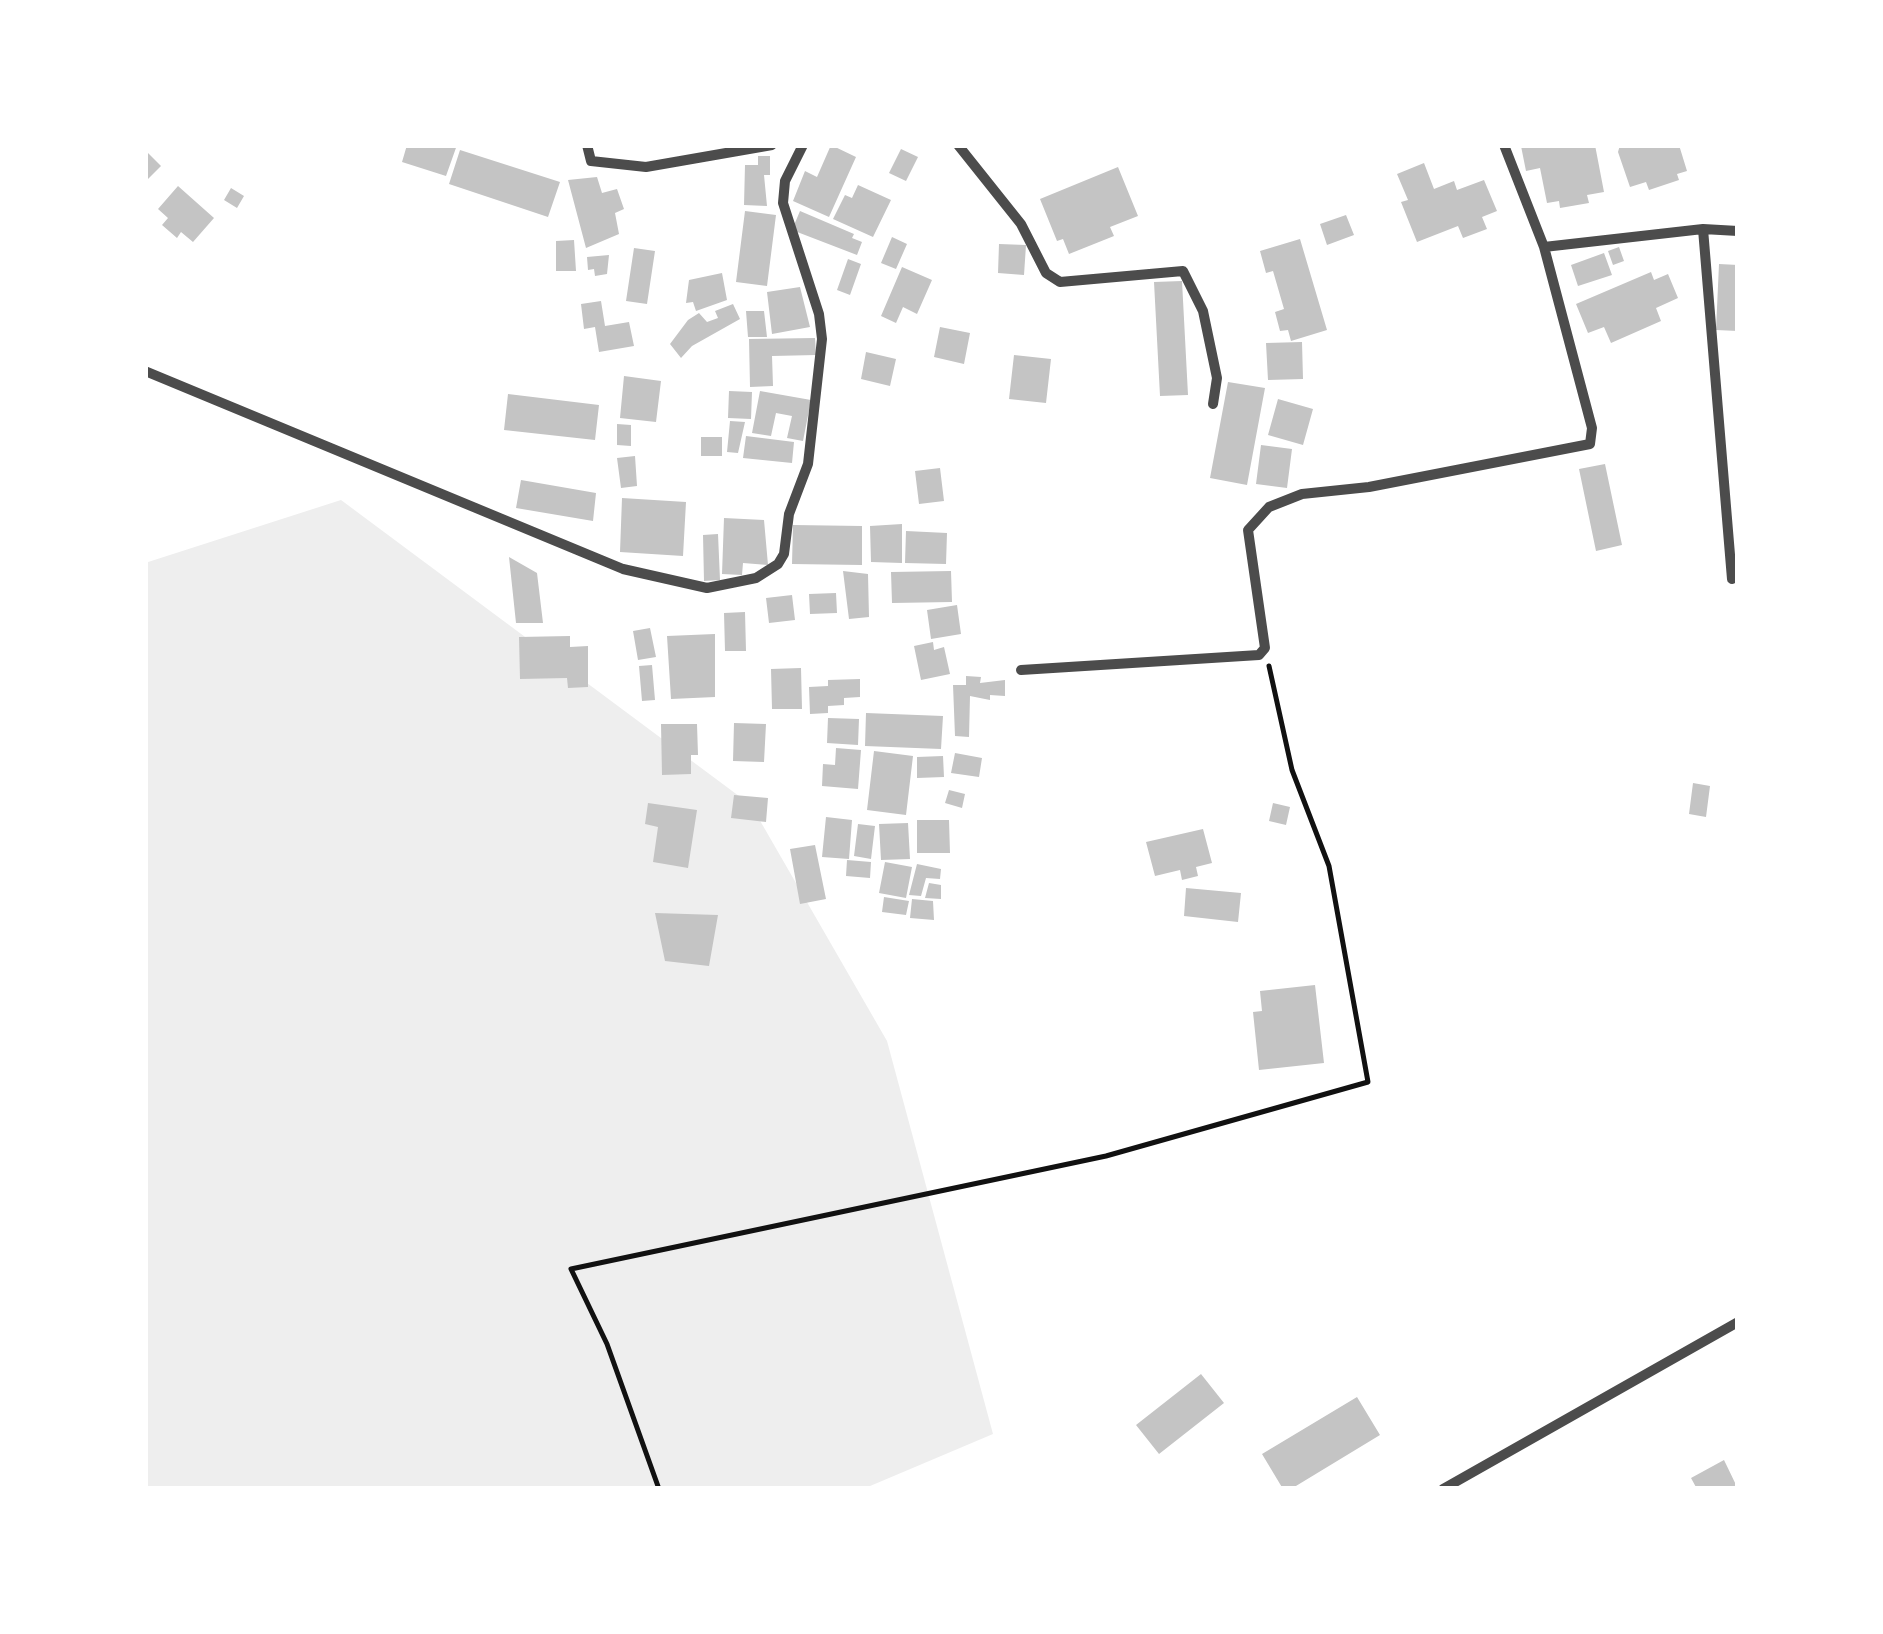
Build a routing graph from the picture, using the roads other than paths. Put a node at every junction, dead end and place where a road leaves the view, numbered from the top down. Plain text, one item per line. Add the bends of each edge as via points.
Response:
1 (586, 145) edge
2 (772, 145) edge
3 (803, 145) edge
4 (958, 145) edge
5 (1504, 145) edge
6 (1702, 228) junction
7 (1738, 231) edge
8 (1544, 247) junction
9 (145, 371) edge
10 (1213, 404) dead end
11 (1732, 579) dead end
12 (1021, 670) dead end
13 (1738, 1322) edge
14 (1442, 1489) edge

1 - 2 street via 591,161 646,168
3 - 9 street via 785,181 784,203 822,339 808,464 789,514 784,554 756,578 707,588 623,569
4 - 10 street via 1021,224 1046,273 1060,282 1183,270 1203,311 1218,378
5 - 8 street
6 - 7 street
6 - 8 street
6 - 11 street
8 - 12 street via 1592,428 1590,444 1302,494 1269,507 1248,530 1265,648 1251,658
13 - 14 street

